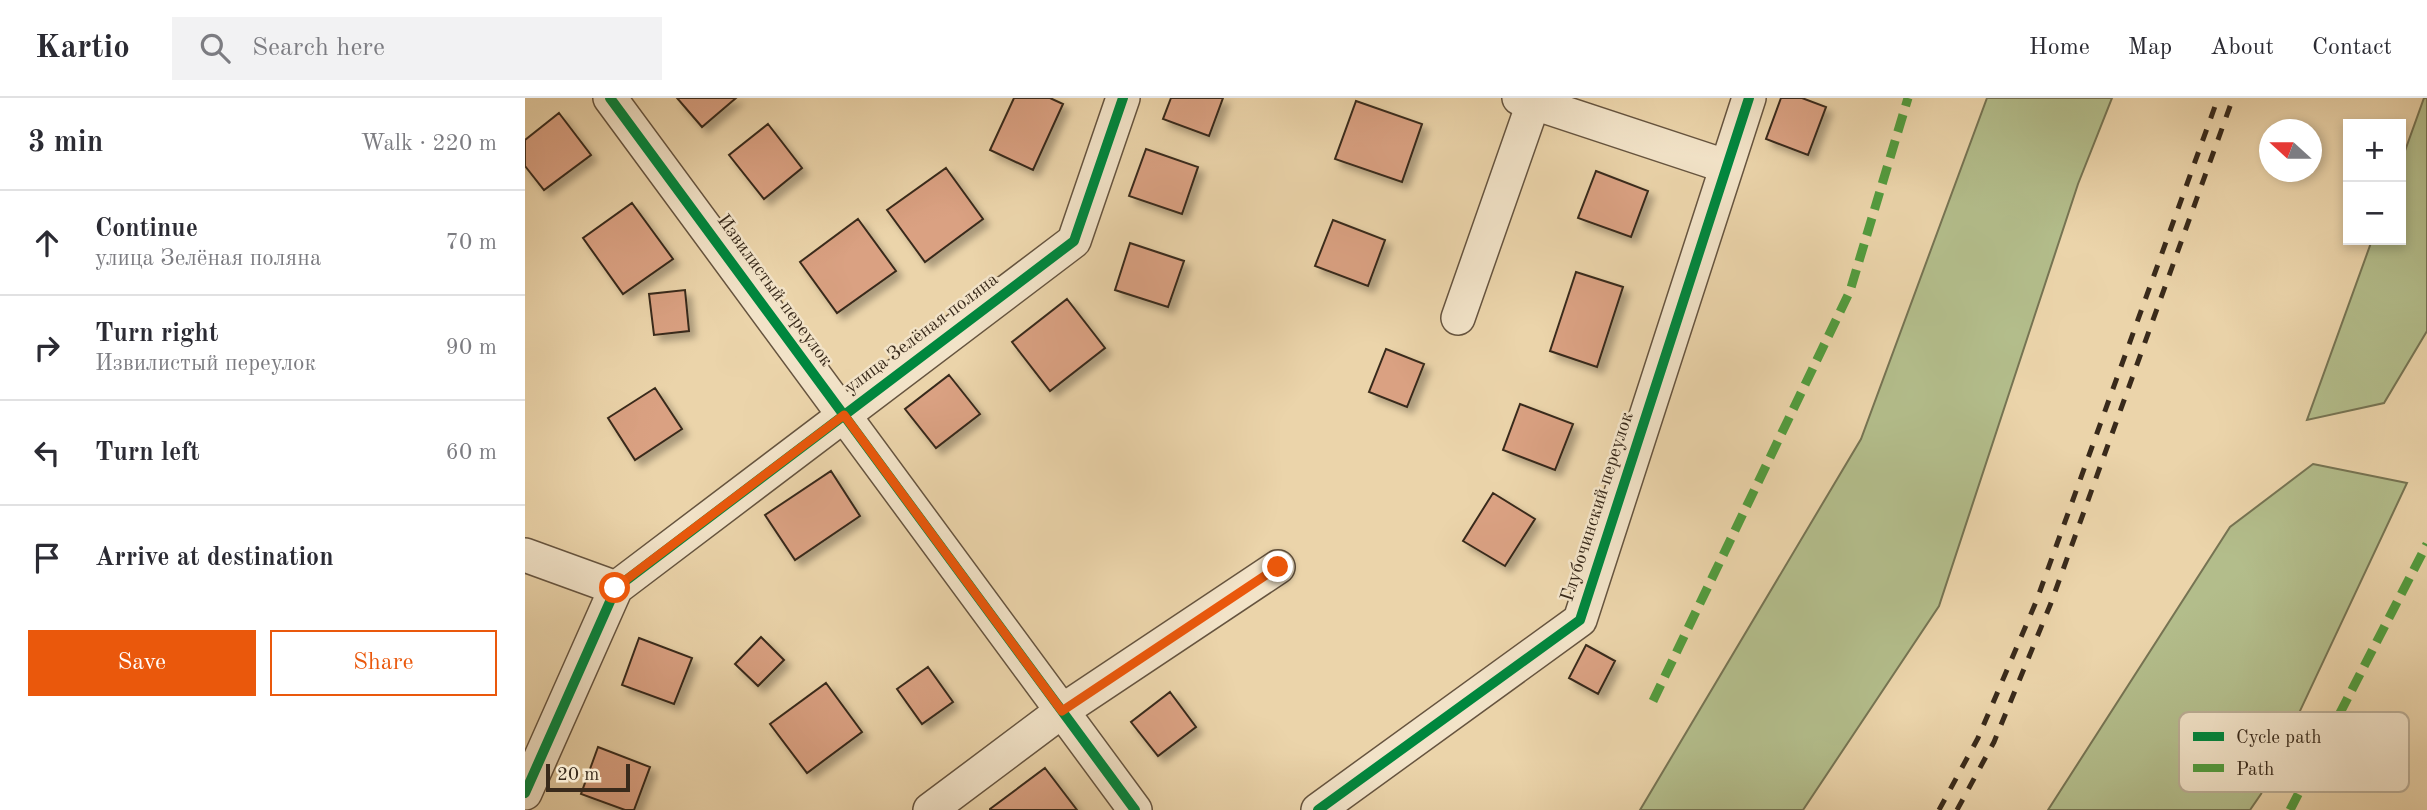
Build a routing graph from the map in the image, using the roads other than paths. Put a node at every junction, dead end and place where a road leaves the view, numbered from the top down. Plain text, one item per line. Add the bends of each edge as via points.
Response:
1 (610, 98) edge
2 (1122, 98) edge
3 (1749, 98) edge
4 (1529, 100) edge
5 (1725, 166) junction
6 (1458, 318) dead end
7 (844, 415) junction
8 (525, 555) edge
9 (1278, 567) dead end
10 (615, 588) junction
11 (1062, 711) junction
12 (525, 793) edge
13 (930, 810) edge
14 (1135, 810) edge
15 (1318, 810) edge

1 - 7 street, Извилистый переулок
2 - 7 street, улица Зелёная поляна via 1074,241
3 - 5 street, Глубочинский переулок
4 - 5 street
4 - 6 street
5 - 15 street, Глубочинский переулок via 1580,620
7 - 10 street, улица Зелёная поляна
7 - 11 street, Извилистый переулок
8 - 10 street
9 - 11 street
10 - 12 street, улица Зелёная поляна
11 - 13 street
11 - 14 street, Извилистый переулок

